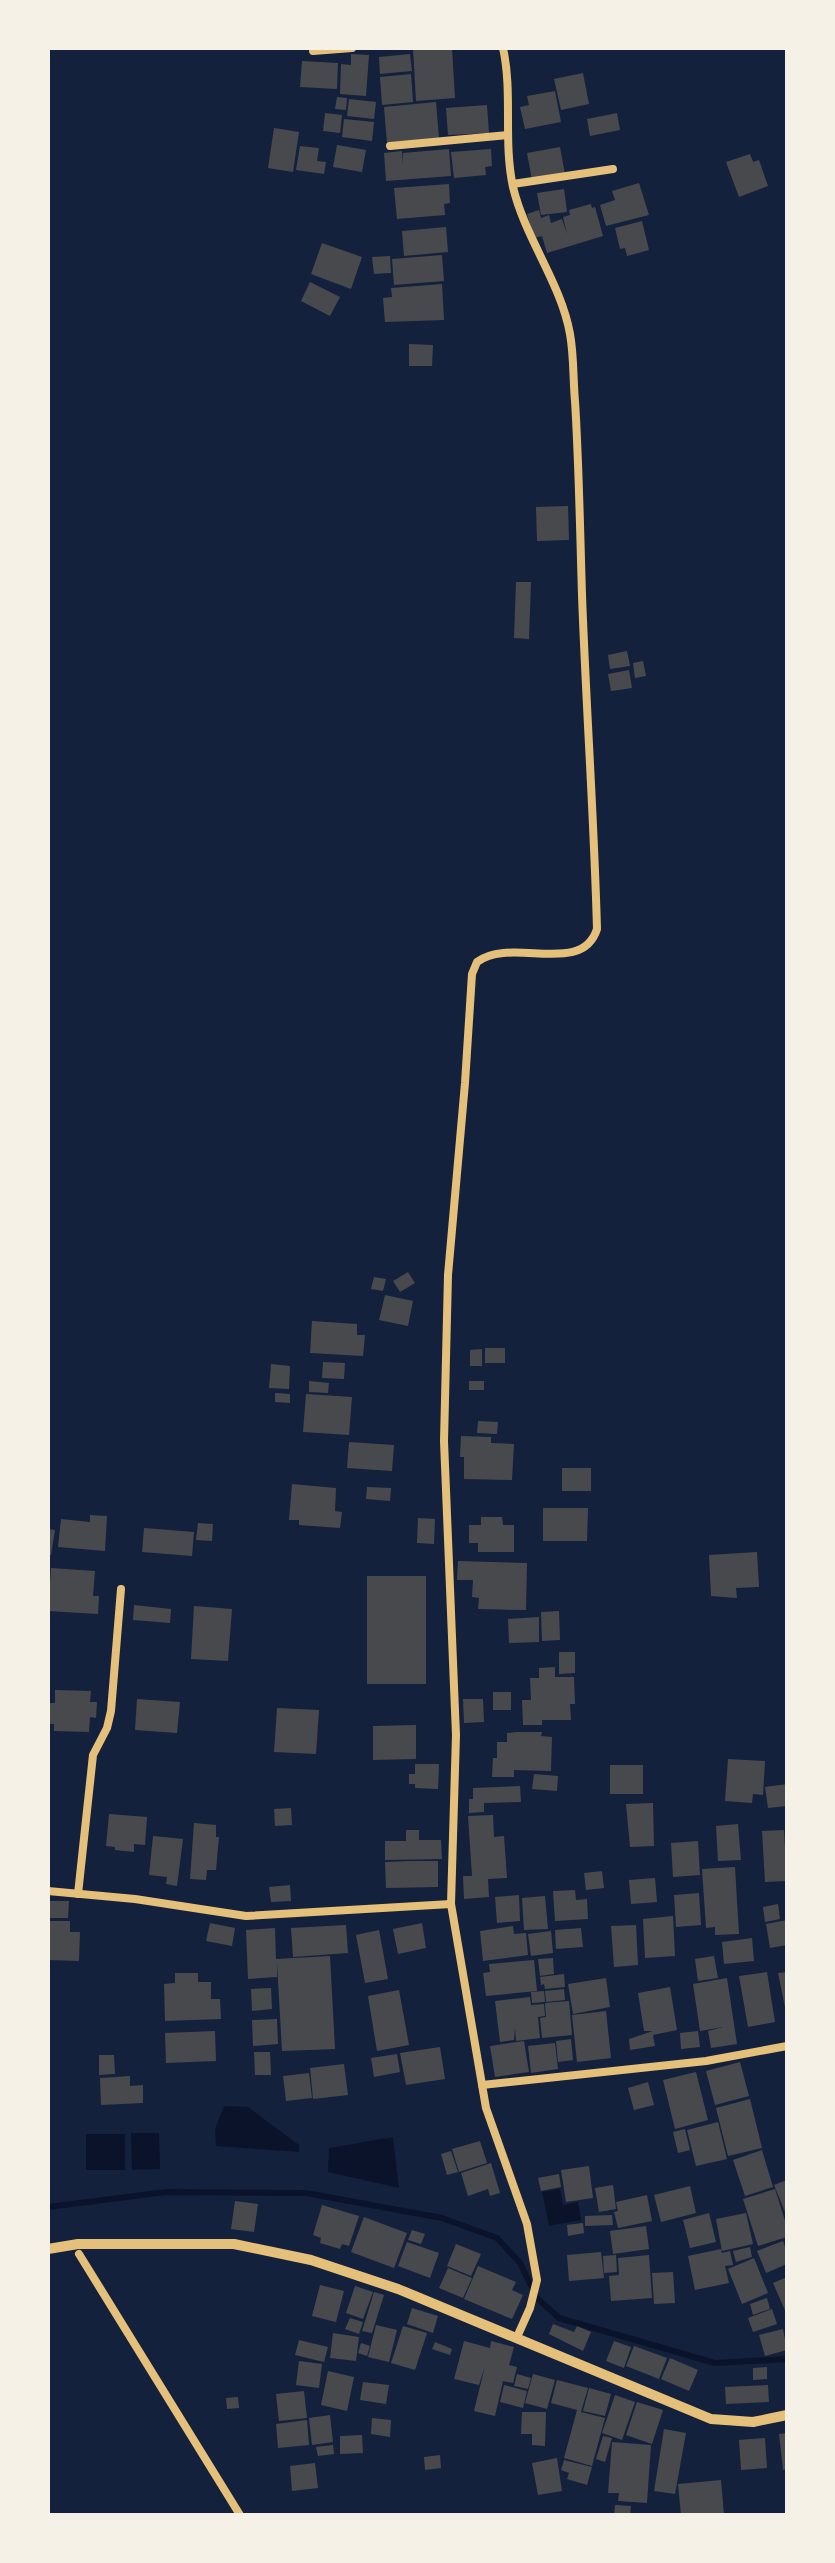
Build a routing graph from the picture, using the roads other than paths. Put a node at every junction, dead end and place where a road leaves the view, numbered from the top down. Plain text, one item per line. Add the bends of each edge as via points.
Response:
1 (352, 48) edge
2 (503, 48) edge
3 (313, 51) dead end
4 (508, 135) junction
5 (390, 146) dead end
6 (613, 169) dead end
7 (513, 184) junction
8 (121, 1589) dead end
9 (48, 1891) edge
10 (78, 1894) junction
11 (451, 1904) junction
12 (787, 2046) edge
13 (482, 2085) junction
14 (48, 2249) edge
15 (79, 2254) dead end
16 (517, 2337) junction
17 (787, 2415) edge
18 (240, 2515) edge

1 - 3 street
2 - 4 street
4 - 5 street
4 - 7 street
6 - 7 street
7 - 11 street via 570,333 597,929 587,947 575,953 499,952 477,962 472,974 448,1275 445,1411 456,1735
8 - 10 street via 111,1711 93,1755
9 - 10 street
10 - 11 street via 246,1916
11 - 13 street
12 - 13 street via 706,2061
13 - 16 street via 527,2224 537,2280
14 - 16 street via 78,2244 234,2244 311,2260
15 - 18 street
16 - 17 street via 711,2419 753,2422

